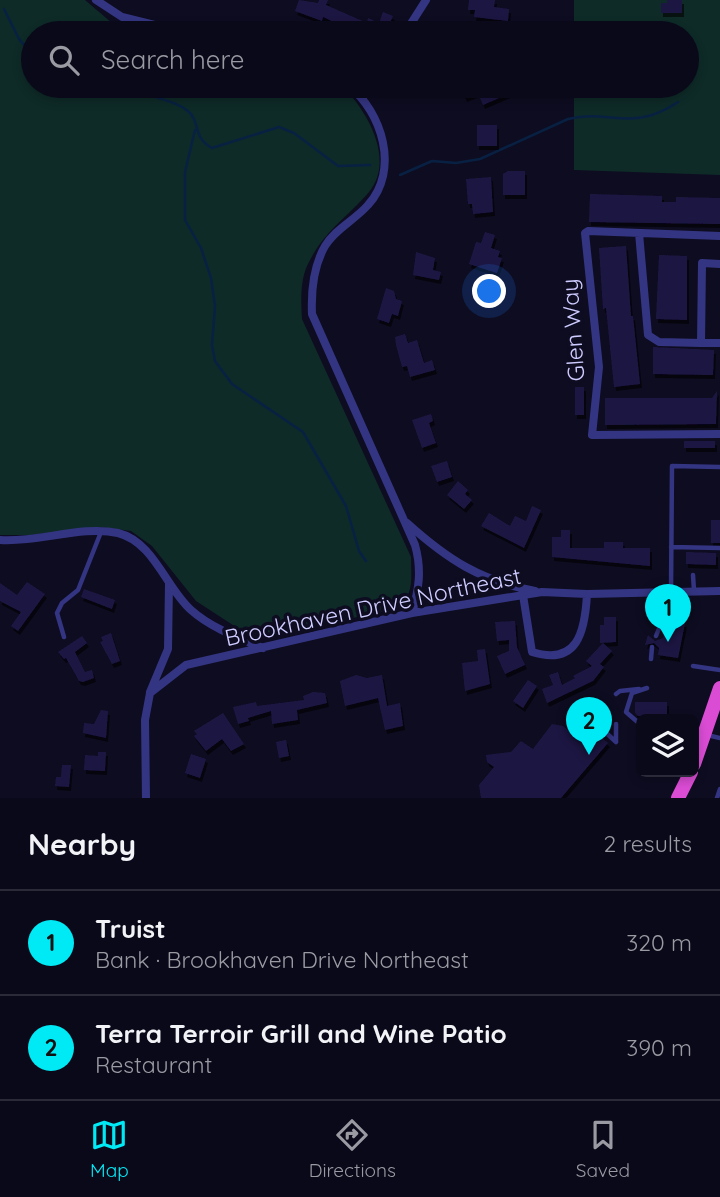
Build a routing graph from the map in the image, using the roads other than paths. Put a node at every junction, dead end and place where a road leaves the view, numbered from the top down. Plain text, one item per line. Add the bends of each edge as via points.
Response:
1 (96, 0) edge
2 (426, 0) edge
3 (138, 21) edge
4 (413, 21) edge
5 (363, 98) edge
6 (639, 233) junction
7 (720, 236) edge
8 (720, 264) edge
9 (701, 343) junction
10 (720, 343) edge
11 (720, 434) edge
12 (720, 467) edge
13 (405, 521) junction
14 (100, 532) junction
15 (0, 541) edge
16 (671, 547) junction
17 (720, 548) edge
18 (693, 575) dead end
19 (169, 583) junction
20 (720, 591) edge
21 (542, 592) junction
22 (694, 592) junction
23 (668, 593) junction
24 (587, 594) junction
25 (523, 595) junction
26 (412, 613) junction
27 (656, 636) dead end
28 (64, 637) dead end
29 (652, 647) dead end
30 (264, 648) junction
31 (651, 660) dead end
32 (693, 666) dead end
33 (720, 670) edge
34 (720, 688) edge
35 (150, 693) junction
36 (616, 694) dead end
37 (587, 715) dead end
38 (636, 721) edge
39 (616, 724) dead end
40 (705, 741) edge
41 (720, 789) edge
42 (146, 798) edge
43 (717, 798) edge

1 - 3 street via 122,17
2 - 4 street
5 - 13 street via 382,139 383,176 368,205 327,242 318,259 312,314
6 - 7 street, Glen Way
6 - 9 street via 649,335 660,342
6 - 11 street, Glen Way via 585,233 598,367 592,435
8 - 9 street via 702,263
9 - 10 street
12 - 16 lane via 672,466
13 - 21 street via 473,573 503,585
13 - 26 street via 420,569
14 - 15 street
14 - 19 street via 132,538
14 - 28 lane via 78,590 57,613
16 - 17 lane
16 - 23 lane
18 - 22 lane
19 - 30 street via 191,610 227,633
19 - 35 street via 168,649
20 - 22 street, Brookhaven Drive Northeast
21 - 24 street, Brookhaven Drive Northeast
21 - 25 street, Brookhaven Drive Northeast
22 - 23 street, Brookhaven Drive Northeast
23 - 24 street, Brookhaven Drive Northeast
23 - 27 lane
24 - 25 street via 579,639 564,655 548,657 531,652
25 - 26 street, Brookhaven Drive Northeast
26 - 30 street, Brookhaven Drive Northeast
29 - 31 lane
30 - 35 street, Brookhaven Drive Northeast via 186,665
32 - 33 lane
34 - 40 highway
35 - 42 street via 145,720
36 - 38 lane via 647,688 627,700 626,712
37 - 39 lane via 616,742
41 - 43 lane

